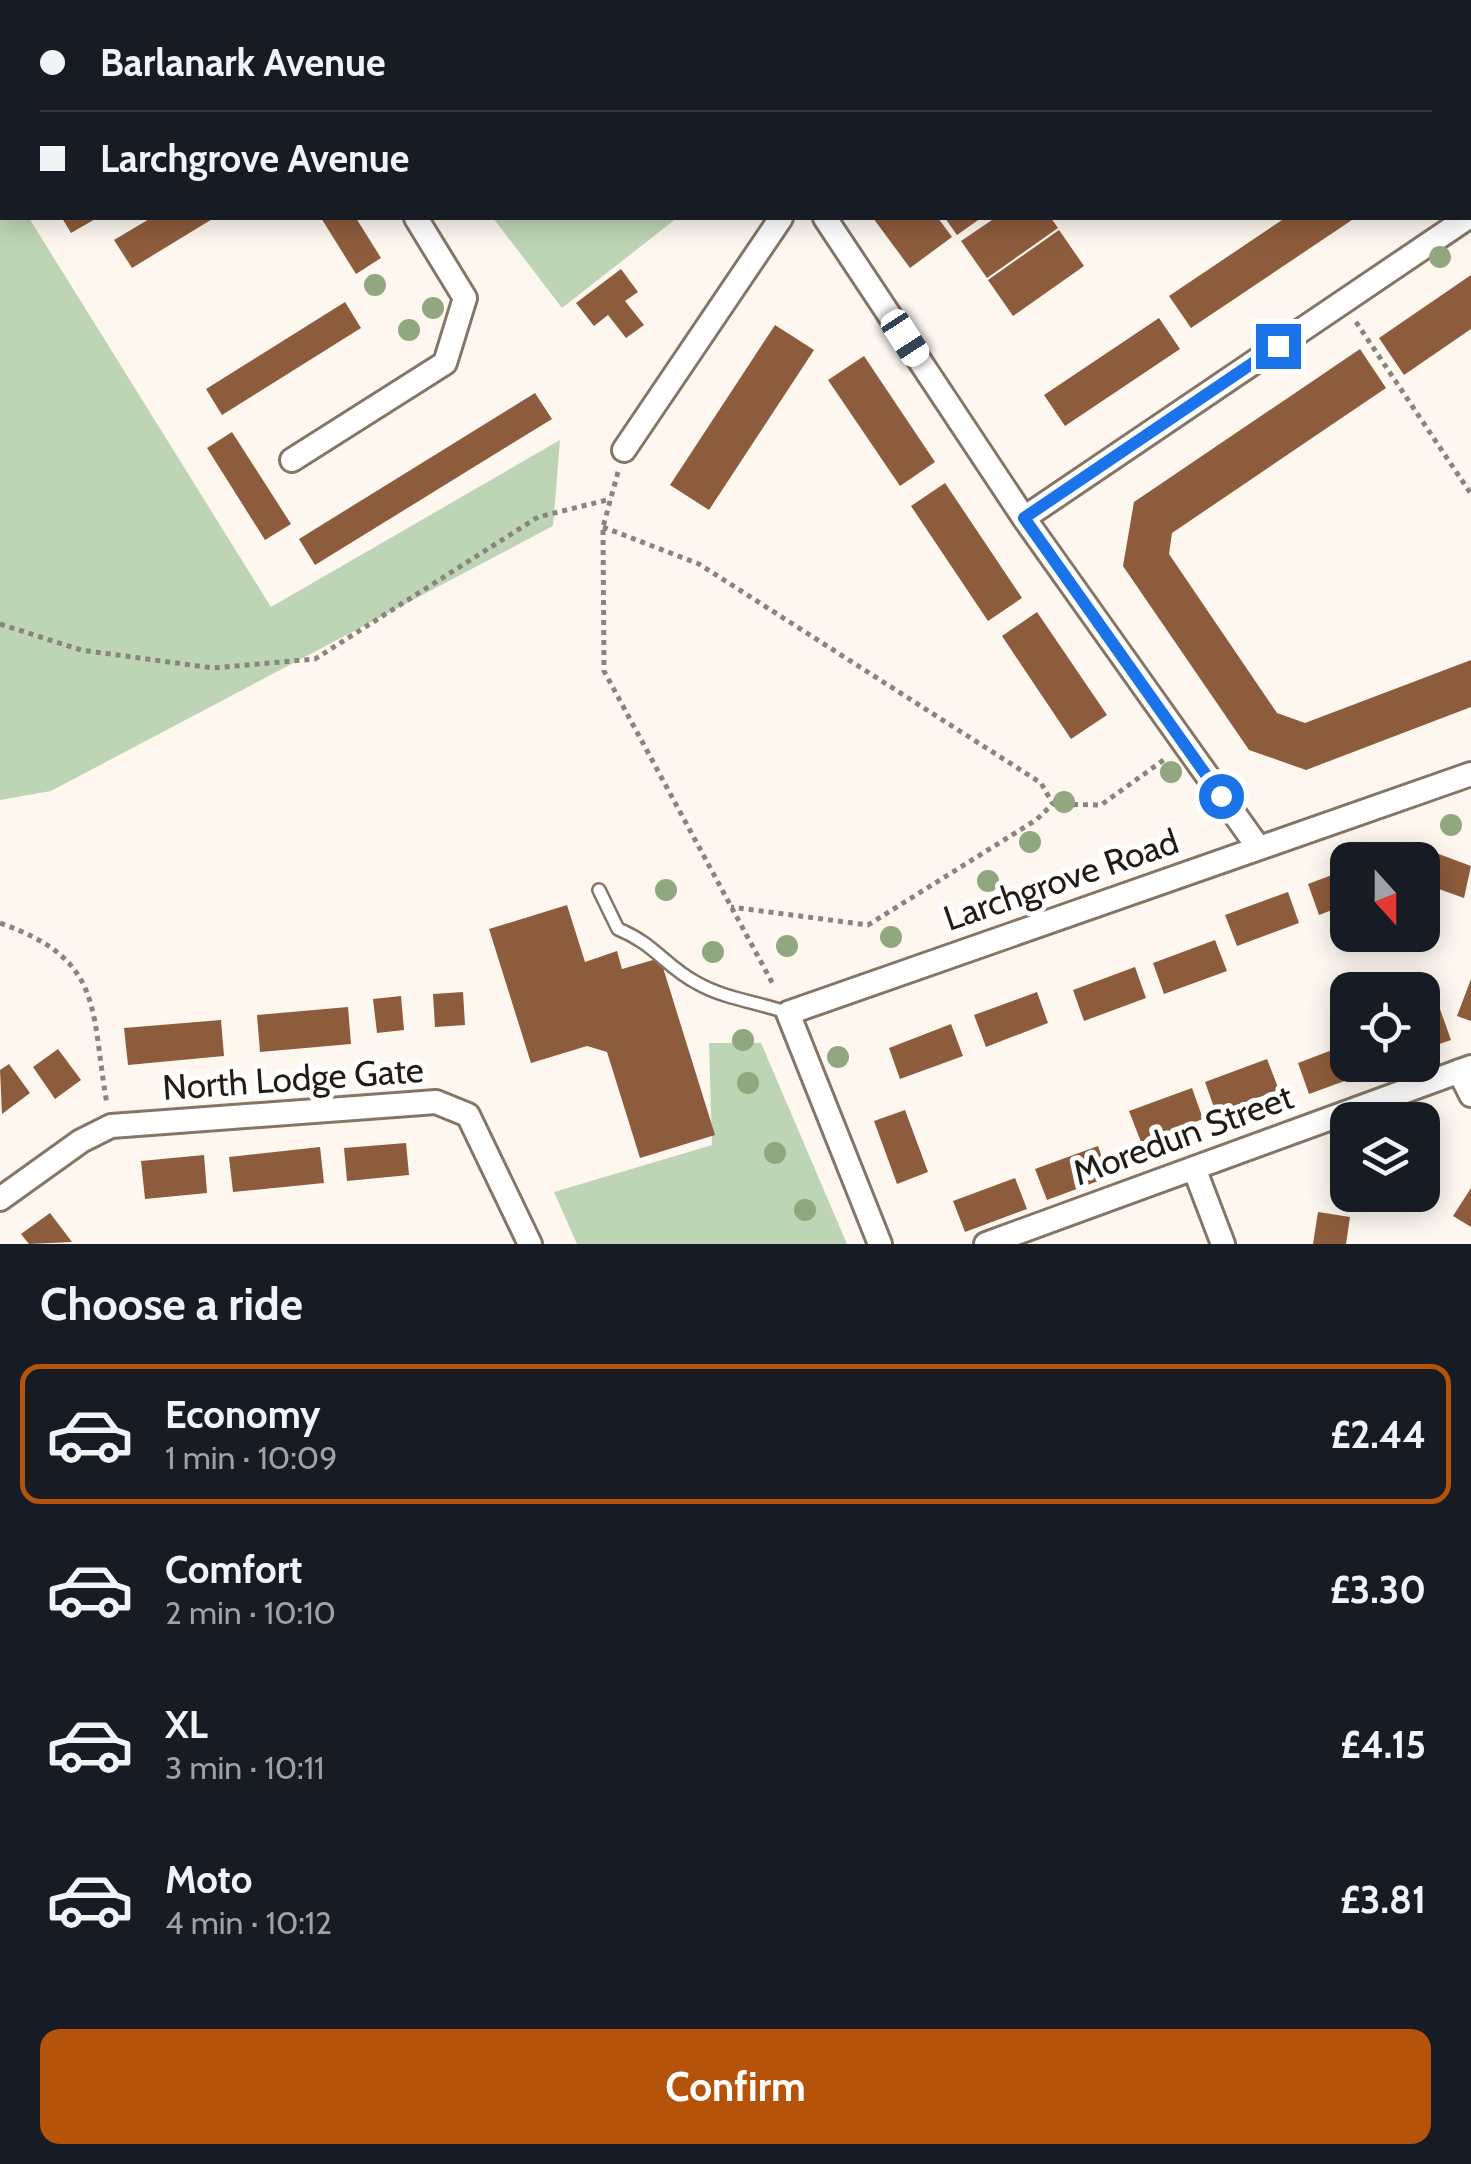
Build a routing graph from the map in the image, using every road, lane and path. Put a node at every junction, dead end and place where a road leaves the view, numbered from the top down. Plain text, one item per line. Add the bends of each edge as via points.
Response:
1 (417, 220) edge
2 (780, 220) edge
3 (826, 220) edge
4 (1463, 220) edge
5 (1342, 302) junction
6 (624, 450) joint
7 (292, 460) dead end
8 (1471, 494) edge
9 (611, 500) junction
10 (1024, 518) junction
11 (603, 527) junction
12 (0, 624) edge
13 (1185, 746) junction
14 (1471, 774) edge
15 (1053, 804) junction
16 (1258, 848) junction
17 (600, 890) dead end
18 (731, 907) junction
19 (0, 923) edge
20 (788, 1013) junction
21 (1465, 1069) edge
22 (1471, 1095) edge
23 (111, 1126) junction
24 (1194, 1168) junction
25 (0, 1199) edge
26 (530, 1244) edge
27 (880, 1244) edge
28 (986, 1244) edge
29 (1223, 1244) edge

1 - 7 street via 466,298 446,363
2 - 6 street
3 - 10 street
4 - 5 street
5 - 8 path
5 - 10 street
6 - 9 path
9 - 11 path
9 - 12 path via 538,517 315,659 213,668 81,650
10 - 13 street
11 - 15 path via 699,564 1041,783
11 - 18 path via 604,671
13 - 15 path via 1101,804
13 - 16 street
14 - 16 street, Larchgrove Road
15 - 18 path via 868,925
16 - 20 street, Larchgrove Road
17 - 20 lane via 618,929 644,939 693,982
18 - 20 path
19 - 23 path via 66,955 86,980
20 - 27 street
21 - 22 street, Moredun Street
21 - 24 street, Moredun Street
23 - 25 street, North Lodge Gate
23 - 26 street, North Lodge Gate via 436,1102 468,1115
24 - 28 street, Moredun Street
24 - 29 street

